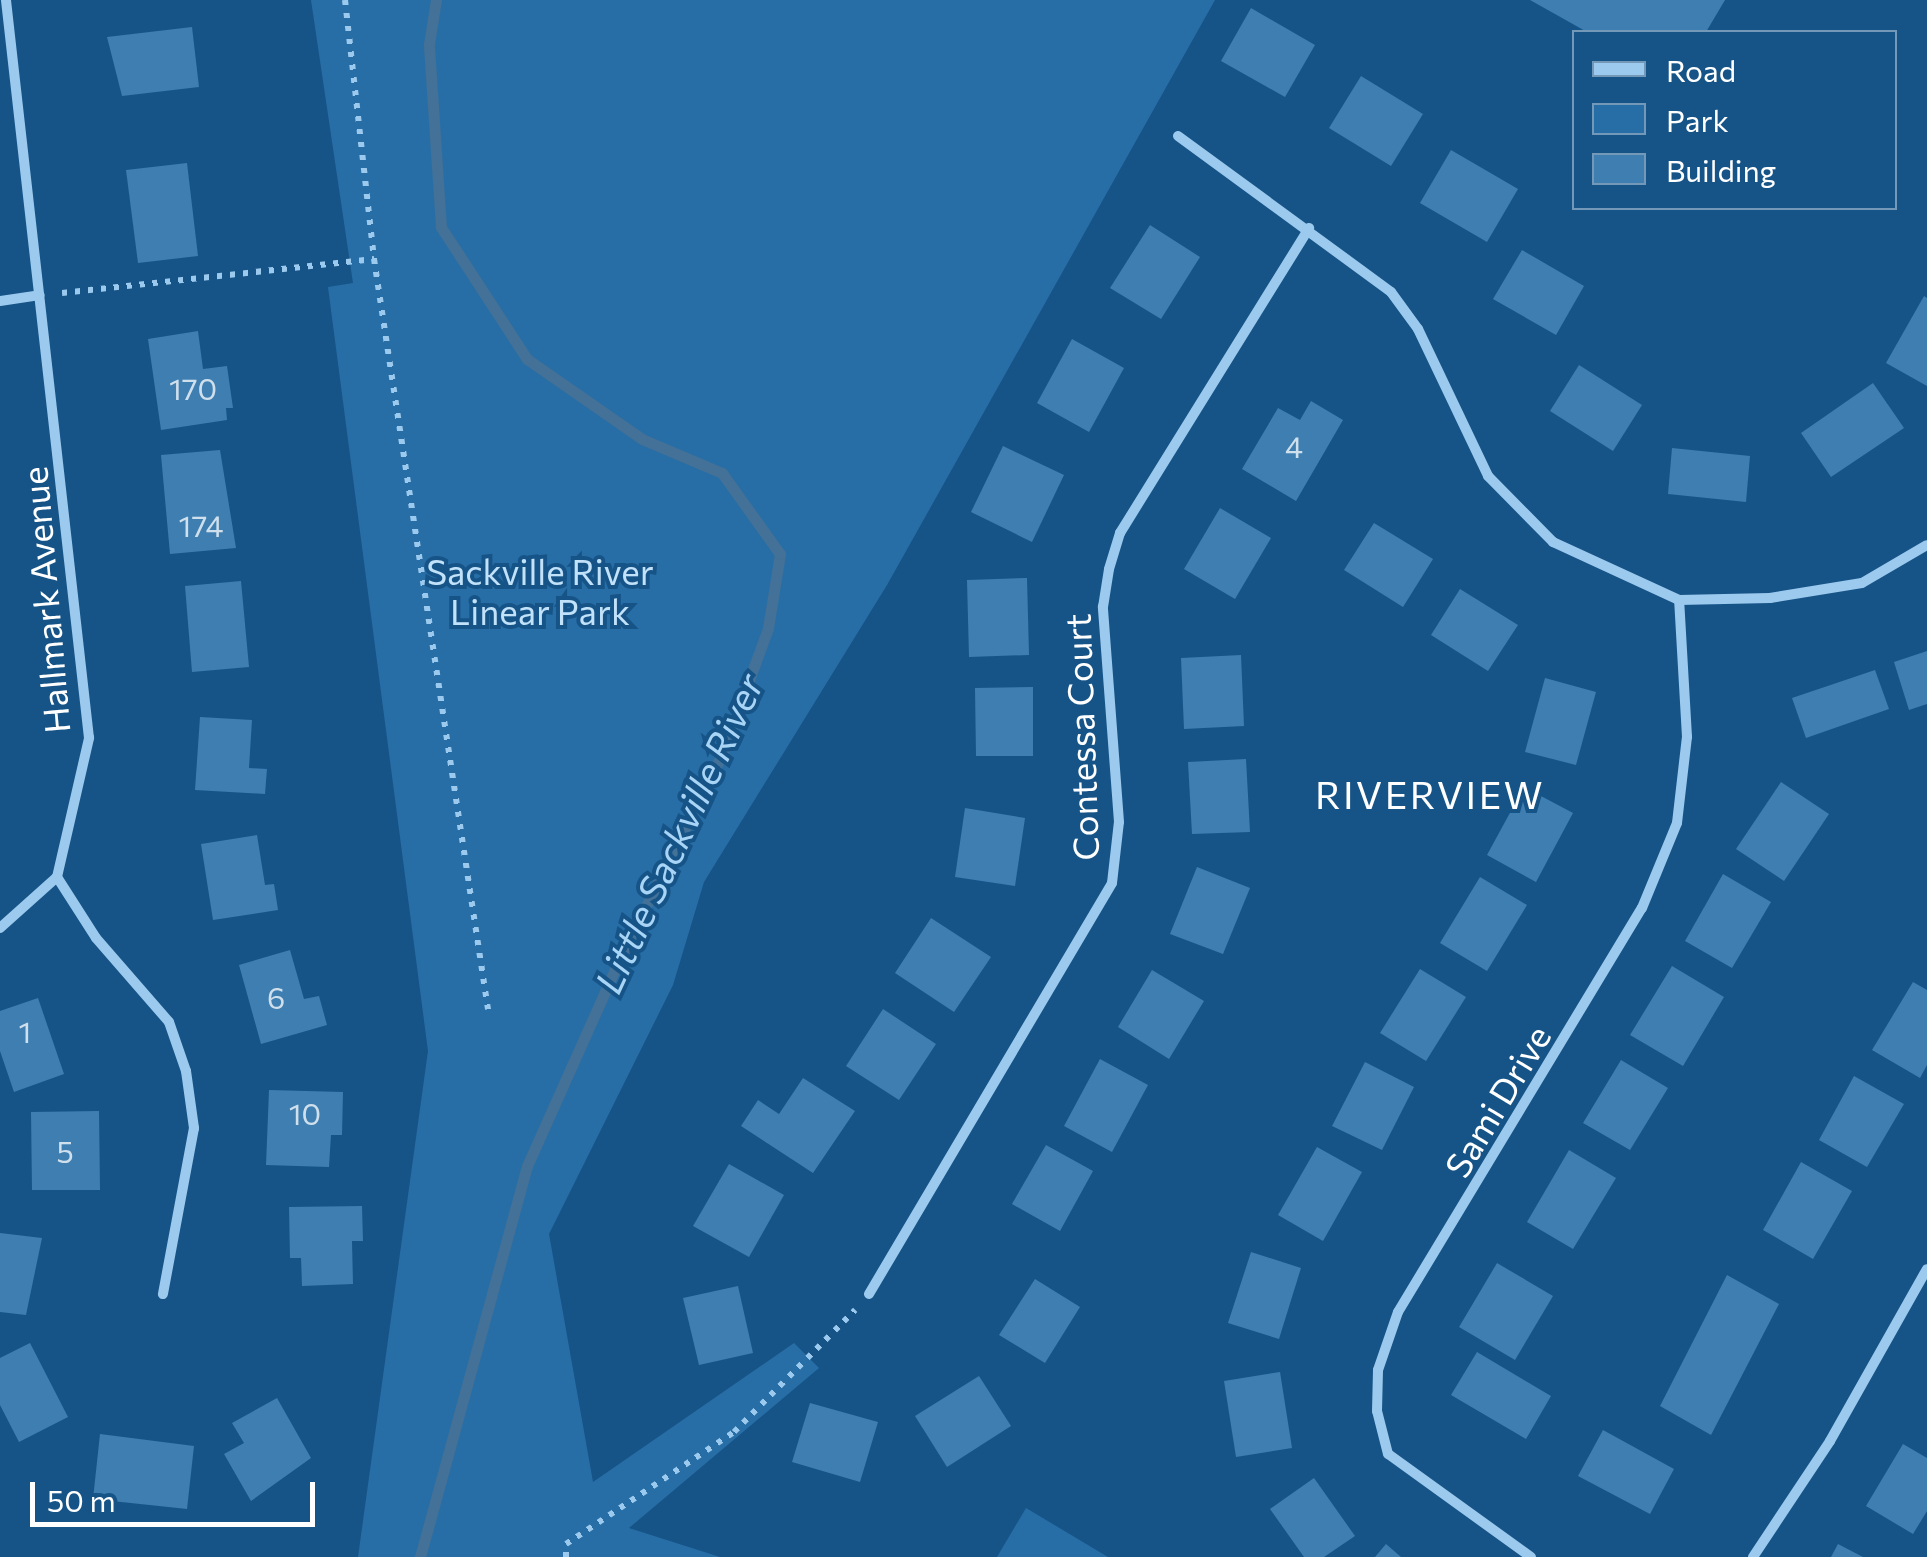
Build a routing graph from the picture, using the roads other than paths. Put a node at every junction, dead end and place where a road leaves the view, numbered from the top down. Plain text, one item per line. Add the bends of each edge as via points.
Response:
1 (6, 0) edge
2 (1178, 136) dead end
3 (1308, 228) junction
4 (40, 295) junction
5 (0, 302) edge
6 (1927, 545) edge
7 (1679, 600) junction
8 (56, 877) junction
9 (0, 928) edge
10 (1927, 1269) edge
11 (163, 1294) dead end
12 (870, 1294) road end
13 (1530, 1557) edge
14 (1753, 1557) edge

1 - 4 street, Hallmark Avenue
2 - 3 street
3 - 7 street via 1392,292 1418,329 1488,476 1553,542
3 - 12 street, Contessa Court via 1120,533 1108,570 1103,608 1118,822 1112,883
4 - 5 street
4 - 8 street, Hallmark Avenue via 88,738
6 - 7 street via 1862,583 1770,598
7 - 13 street, Sami Drive via 1687,737 1677,823 1642,908 1398,1312 1378,1370 1376,1412 1388,1454
8 - 9 street
8 - 11 street via 96,938 169,1022 186,1071 194,1128
10 - 14 street via 1830,1441

